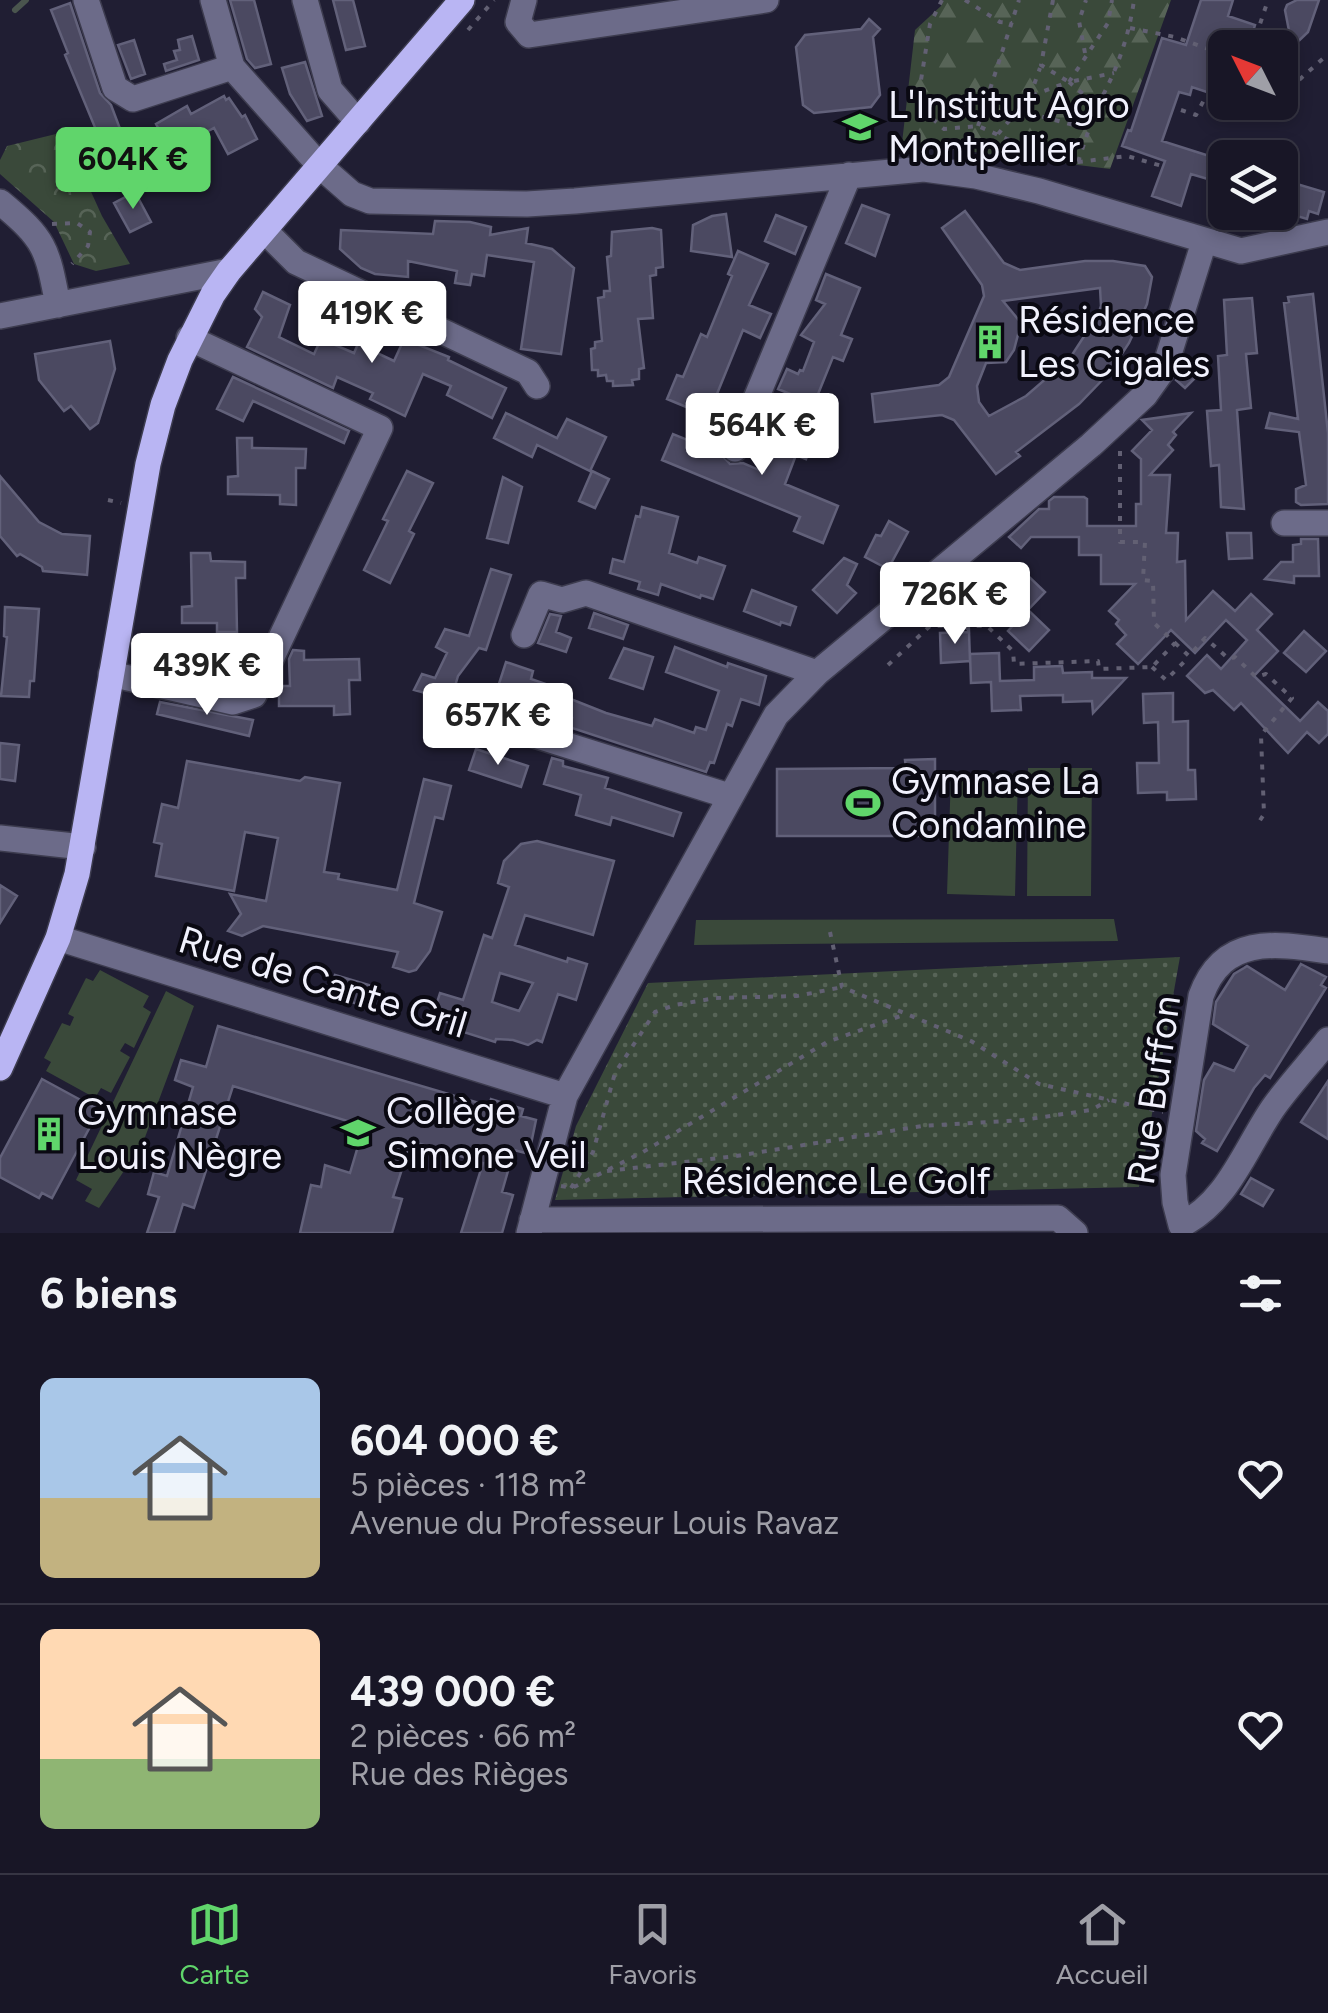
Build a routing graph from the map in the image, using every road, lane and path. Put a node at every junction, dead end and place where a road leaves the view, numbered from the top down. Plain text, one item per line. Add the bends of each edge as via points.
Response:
1 (86, 0) edge
2 (213, 0) edge
3 (305, 0) edge
4 (462, 0) edge
5 (524, 0) edge
6 (766, 0) edge
7 (942, 0) edge
8 (965, 0) edge
9 (1020, 0) edge
10 (1053, 0) edge
11 (1086, 0) edge
12 (1112, 0) edge
13 (1134, 0) edge
14 (1268, 0) edge
15 (1012, 23) junction
16 (1130, 28) junction
17 (1258, 30) edge
18 (1208, 49) edge
19 (1085, 53) junction
20 (1328, 54) edge
21 (1041, 65) junction
22 (232, 67) junction
23 (1114, 73) junction
24 (1298, 81) edge
25 (1069, 82) junction
26 (1030, 96) junction
27 (1208, 99) edge
28 (1097, 106) junction
29 (1017, 110) junction
30 (1180, 110) dead end
31 (358, 122) junction
32 (978, 126) junction
33 (1090, 129) junction
34 (998, 134) junction
35 (1078, 162) junction
36 (320, 166) junction
37 (1162, 166) dead end
38 (849, 175) junction
39 (0, 203) edge
40 (264, 230) junction
41 (34, 232) junction
42 (1328, 232) edge
43 (1204, 242) junction
44 (228, 272) junction
45 (56, 293) junction
46 (0, 316) edge
47 (189, 338) junction
48 (537, 386) dead end
49 (1109, 430) junction
50 (735, 450) dead end
51 (1284, 523) dead end
52 (1328, 523) edge
53 (524, 635) dead end
54 (1175, 644) junction
55 (1189, 656) junction
56 (888, 665) dead end
57 (1152, 667) junction
58 (816, 673) junction
59 (111, 674) junction
60 (492, 722) dead end
61 (729, 796) junction
62 (1259, 822) dead end
63 (0, 838) edge
64 (83, 846) junction
65 (830, 932) dead end
66 (58, 938) junction
67 (1328, 951) edge
68 (843, 987) junction
69 (906, 1014) junction
70 (1328, 1040) edge
71 (0, 1068) edge
72 (565, 1096) junction
73 (1109, 1100) junction
74 (1144, 1108) dead end
75 (607, 1170) junction
76 (552, 1184) dead end
77 (571, 1188) junction
78 (788, 1225) edge
79 (530, 1226) edge
80 (1184, 1230) edge
81 (1075, 1233) edge

1 - 22 street via 115,88 132,99
2 - 22 street
3 - 31 street via 330,90
4 - 31 main road
5 - 6 street via 518,22 529,35
7 - 32 path via 930,24 917,105 944,129
8 - 15 path
9 - 15 path
10 - 21 path
11 - 19 path via 1079,21
12 - 19 path via 1108,23
13 - 16 path
14 - 17 path
15 - 32 path
16 - 18 path
16 - 23 path
19 - 25 path
20 - 24 path
21 - 25 path
21 - 26 path
22 - 36 street
23 - 25 path
23 - 28 path
25 - 26 path
25 - 28 path
26 - 29 path
27 - 30 path via 1196,114
28 - 33 path
29 - 33 path
29 - 34 path
31 - 36 main road
32 - 34 path
33 - 35 path
34 - 35 path via 1030,151
35 - 37 path via 1127,156
36 - 38 street via 363,200 443,202 575,201
36 - 40 main road
38 - 43 street via 924,169 976,176
38 - 50 street
39 - 41 street
40 - 44 main road
40 - 48 street via 296,262 528,372
41 - 45 street via 48,252
41 - 45 path via 60,221 90,232
42 - 43 street via 1241,251
43 - 49 street via 1165,367
44 - 45 street
44 - 47 main road
45 - 46 street
47 - 59 main road via 148,464
47 - 59 street via 380,428 254,696 233,702
49 - 54 path via 1120,443 1120,542 1145,542 1143,580 1153,581 1154,623
49 - 58 street
51 - 52 street
53 - 58 street via 541,594 562,600 586,594
54 - 55 path
54 - 57 path
55 - 57 path via 1166,680
55 - 62 path via 1205,638 1292,698 1260,734
56 - 57 path via 930,626 987,626 1012,652 1014,664
58 - 61 street via 776,715
59 - 64 main road
60 - 61 street
61 - 72 street
63 - 64 street
64 - 66 main road
65 - 68 path
66 - 71 main road
66 - 72 street, Rue de Cante Gril
67 - 80 street, Rue Buffon via 1242,950 1207,979 1173,1175
68 - 69 path
68 - 77 path via 716,998 655,1012 614,1073 593,1152
69 - 73 path via 971,1041 1040,1084
69 - 75 path via 826,1042
70 - 80 street, Rue Buffon via 1273,1109 1223,1190
72 - 79 street
73 - 74 path
73 - 75 path via 1091,1110 1023,1120 922,1126
75 - 77 path
76 - 77 path
78 - 79 street, Résidence Le Golf via 592,1220
78 - 81 street, Résidence Le Golf via 1058,1218

